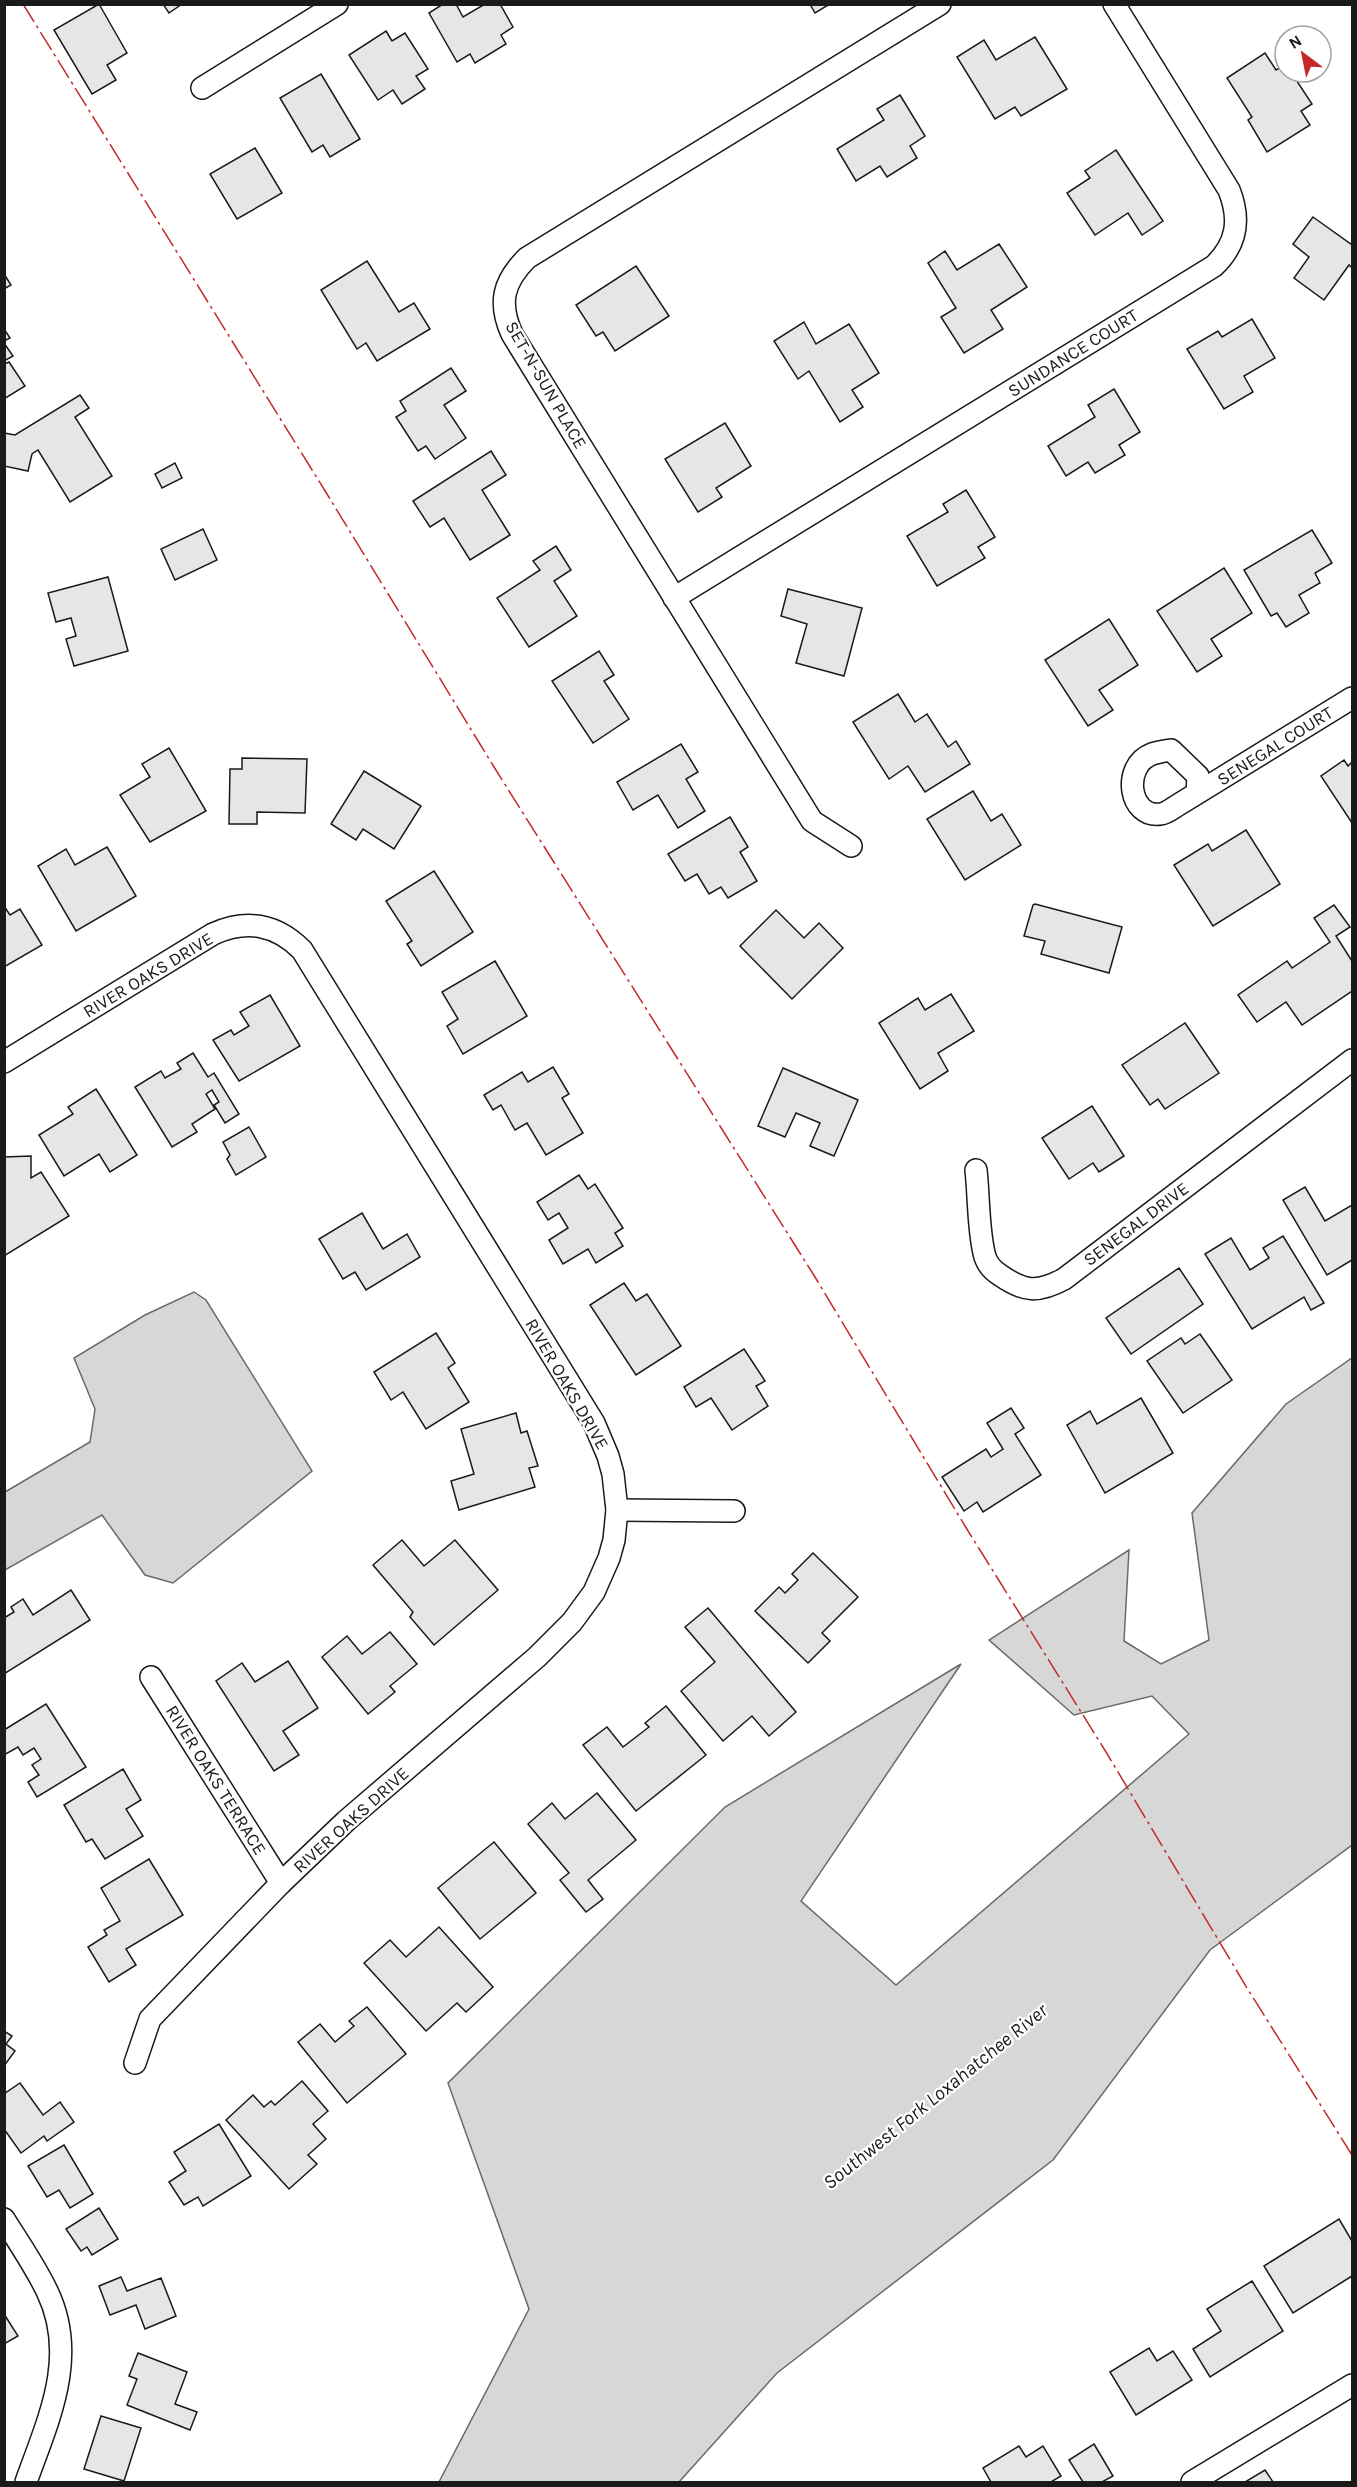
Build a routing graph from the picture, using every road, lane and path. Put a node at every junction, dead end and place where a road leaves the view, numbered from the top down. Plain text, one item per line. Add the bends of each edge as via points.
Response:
1 (337, 4) edge
2 (940, 4) edge
3 (1114, 4) edge
4 (202, 88) dead end
5 (674, 598) junction
6 (1353, 698) edge
7 (1197, 793) dead end
8 (851, 846) dead end
9 (1353, 1060) edge
10 (4, 1062) edge
11 (976, 1170) dead end
12 (617, 1510) junction
13 (734, 1511) dead end
14 (151, 1677) dead end
15 (281, 1883) junction
16 (135, 2063) dead end
17 (6, 2224) edge
18 (1353, 2385) edge
19 (26, 2482) edge
20 (1192, 2482) edge

1 - 4 street
2 - 5 street, SET-N-SUN PLACE via 527,258 507,286 503,303 512,334
3 - 5 street, SUNDANCE COURT via 1229,190 1237,221 1226,254 1214,266
5 - 8 street, SET-N-SUN PLACE via 812,821
6 - 7 street, SENEGAL COURT
9 - 11 street, SENEGAL DRIVE via 1050,1286 1017,1287 992,1269 984,1255
10 - 12 street, RIVER OAKS DRIVE via 213,934 244,924 261,925 291,939 302,950 594,1423 613,1474
12 - 13 street
12 - 15 street, RIVER OAKS DRIVE via 614,1540 603,1576 572,1622 537,1658 346,1821
14 - 15 street, RIVER OAKS TERRACE
15 - 16 street, RIVER OAKS DRIVE via 150,2019
17 - 19 street via 47,2291 61,2343 57,2396
18 - 20 street

